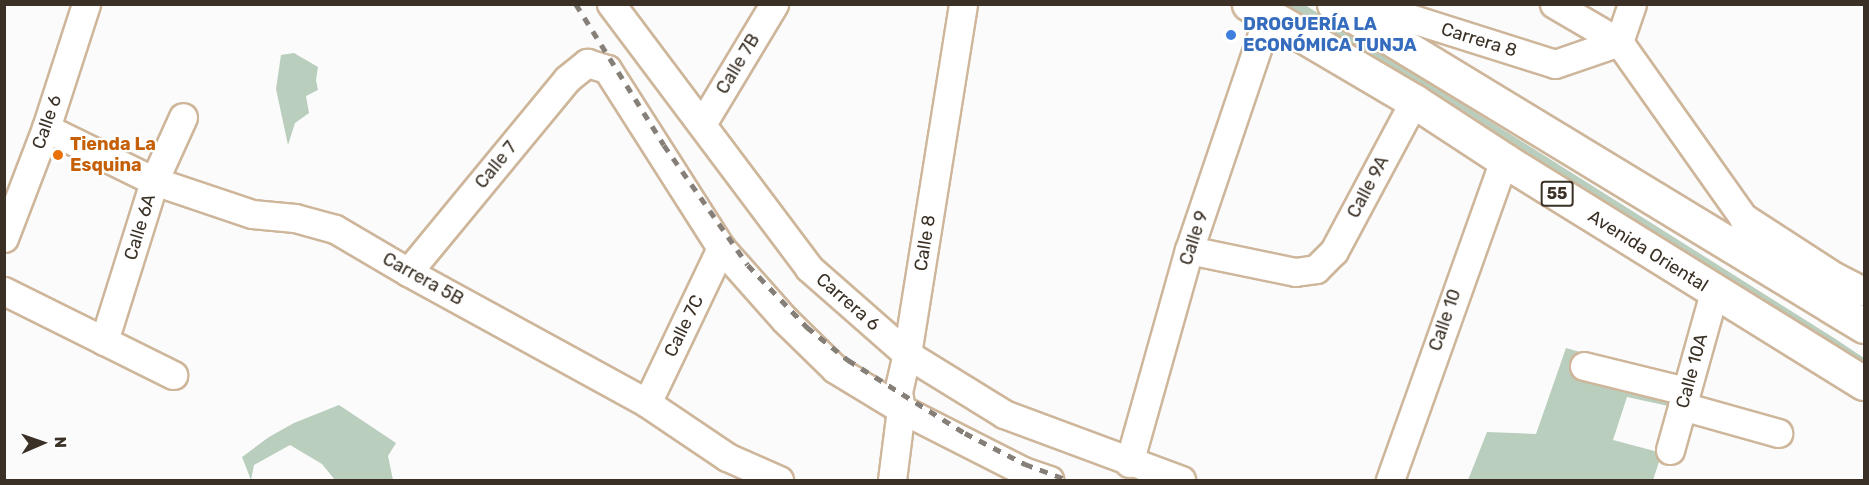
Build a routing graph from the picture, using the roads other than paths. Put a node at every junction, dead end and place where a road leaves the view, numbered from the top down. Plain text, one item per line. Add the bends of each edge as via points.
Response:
1 (86, 4) edge
2 (611, 4) edge
3 (774, 4) edge
4 (963, 4) edge
5 (1554, 4) edge
6 (1632, 4) edge
7 (1335, 5) edge
8 (1259, 11) edge
9 (1619, 42) junction
10 (1414, 101) junction
11 (183, 117) dead end
12 (702, 124) junction
13 (46, 128) junction
14 (1504, 160) junction
15 (15, 180) edge
16 (154, 181) junction
17 (1743, 217) junction
18 (4, 238) edge
19 (721, 248) junction
20 (1189, 250) junction
21 (1754, 257) junction
22 (408, 272) junction
23 (4, 291) edge
24 (1864, 291) edge
25 (1714, 292) junction
26 (1864, 326) edge
27 (104, 341) junction
28 (907, 354) junction
29 (1584, 366) dead end
30 (173, 375) dead end
31 (1864, 383) edge
32 (1684, 399) junction
33 (647, 403) junction
34 (901, 409) junction
35 (1779, 433) dead end
36 (1670, 450) dead end
37 (1130, 463) junction
38 (779, 480) edge
39 (892, 480) edge
40 (1049, 480) edge
41 (1181, 480) edge
42 (1390, 480) edge

1 - 13 street, Calle 6
2 - 12 street, Carrera 6
3 - 12 street, Calle 7B
4 - 28 street, Calle 8
5 - 9 street
6 - 9 street
7 - 9 street, Carrera 8 via 1384,10 1555,64
7 - 21 main road
8 - 10 main road, Avenida Oriental / 55
8 - 20 street, Calle 9
9 - 17 street
10 - 14 main road, Avenida Oriental / 55
10 - 20 street, Calle 9A via 1334,251 1316,269 1295,272
11 - 16 street, Calle 6A
12 - 28 street, Carrera 6 via 809,268
13 - 15 street, Calle 6
13 - 16 street, Carrera 5B
14 - 25 main road, Avenida Oriental / 55
14 - 42 street, Calle 10
15 - 18 street, Calle 6
16 - 22 street, Carrera 5B via 252,214 295,218 335,229
16 - 27 street, Calle 6A
17 - 21 street
17 - 24 street
19 - 22 street, Calle 7 via 607,69 587,63 567,79
19 - 33 street, Calle 7C
19 - 34 street via 785,320 836,369
20 - 37 street, Calle 9
21 - 26 main road
22 - 33 street, Carrera 5B
23 - 27 street
25 - 31 main road, Avenida Oriental / 55
25 - 32 street, Calle 10A
27 - 30 street
28 - 34 street, Calle 8 via 898,392
28 - 37 street, Carrera 6 via 1004,414
29 - 32 street
32 - 35 street
32 - 36 street, Calle 10A
33 - 38 street, Carrera 5B via 727,457
34 - 39 street, Calle 8
34 - 40 street via 1023,471
37 - 41 street, Carrera 6

